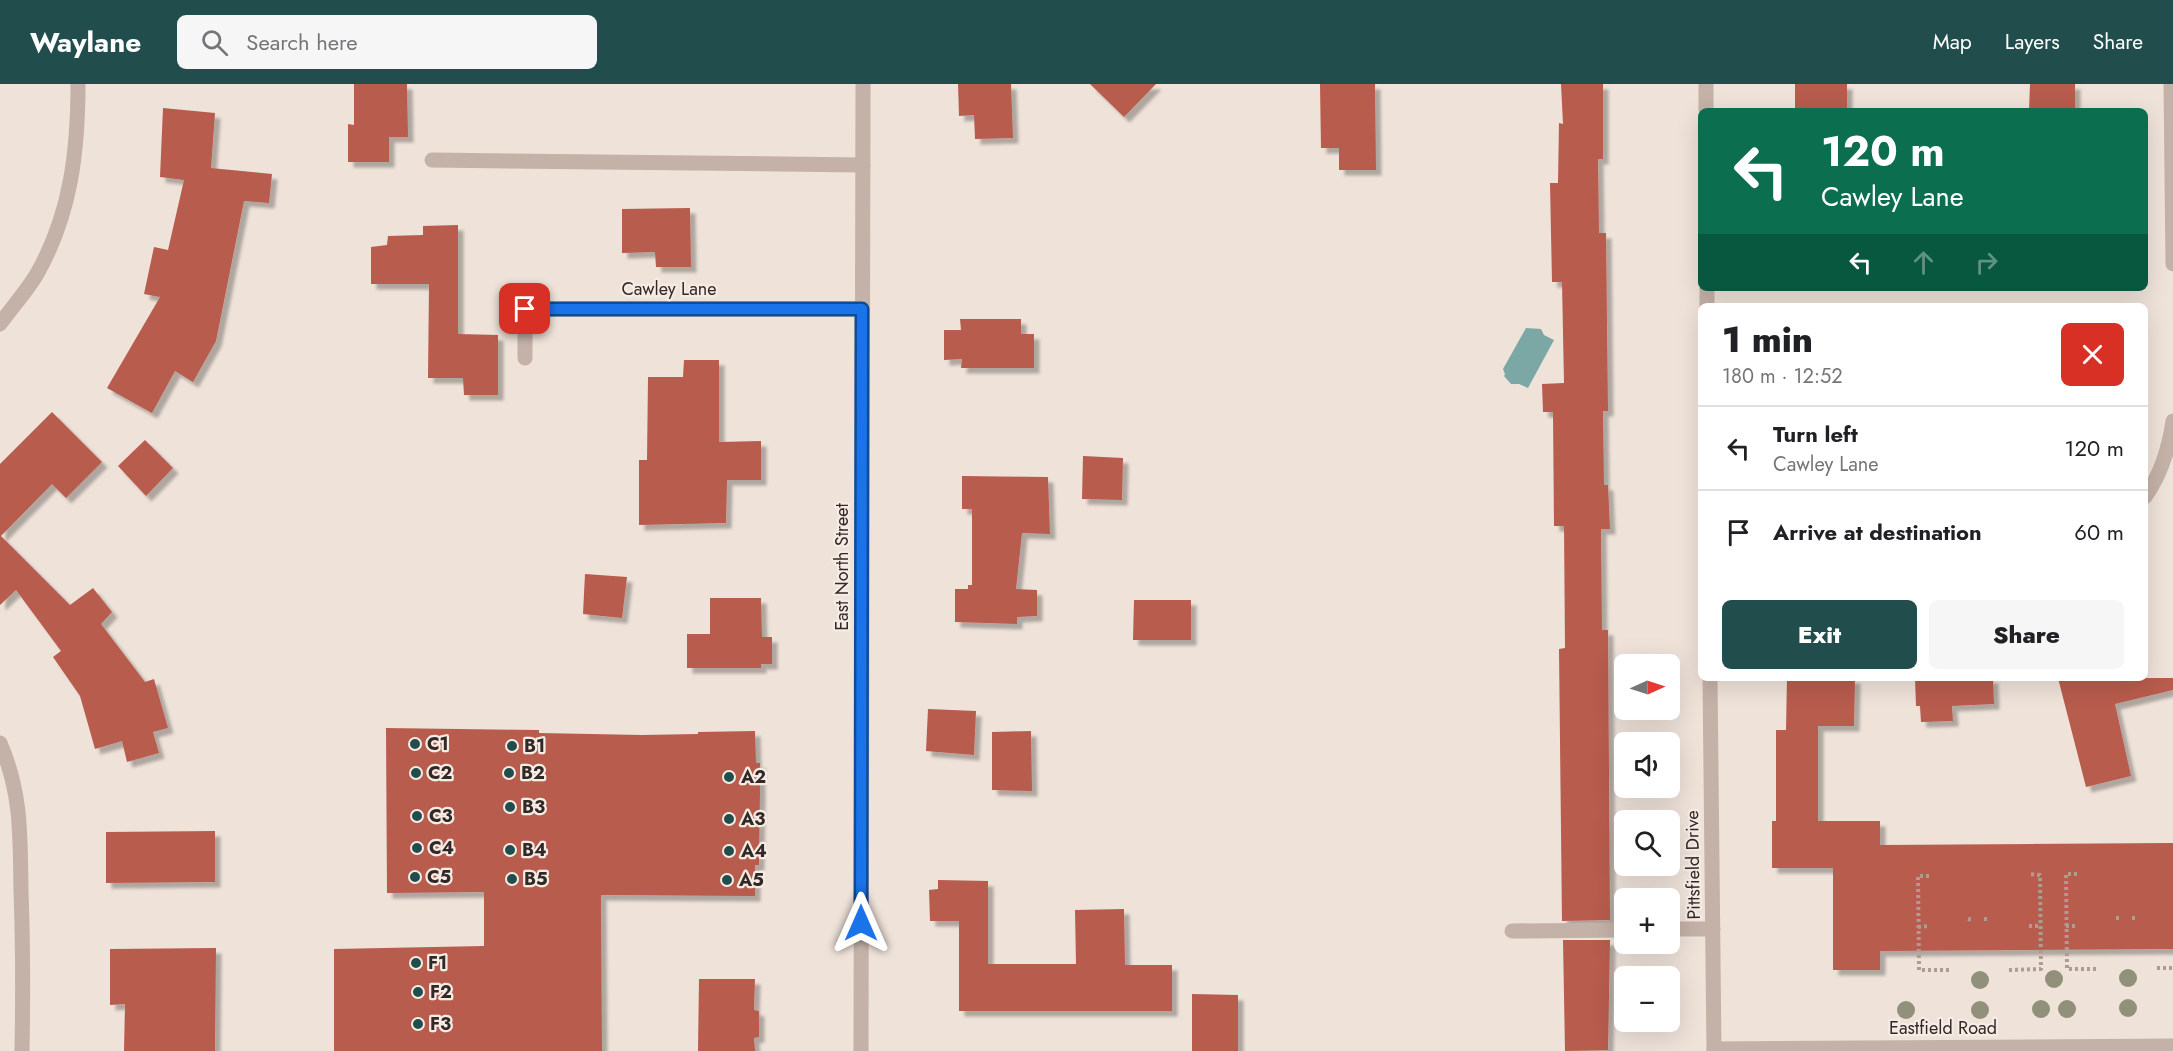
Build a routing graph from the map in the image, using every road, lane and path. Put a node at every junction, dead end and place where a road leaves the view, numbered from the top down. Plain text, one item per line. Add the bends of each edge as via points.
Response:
1 (78, 84) edge
2 (863, 84) edge
3 (1706, 84) edge
4 (2171, 84) edge
5 (1706, 108) edge
6 (432, 160) dead end
7 (863, 165) junction
8 (2173, 264) edge
9 (862, 309) junction
10 (0, 324) edge
11 (525, 358) dead end
12 (2173, 421) edge
13 (2148, 492) edge
14 (1710, 681) edge
15 (0, 743) edge
16 (2029, 874) dead end
17 (2077, 874) dead end
18 (1929, 876) dead end
19 (2116, 918) dead end
20 (2122, 918) dead end
21 (2132, 918) dead end
22 (2138, 918) dead end
23 (1968, 919) dead end
24 (1990, 919) dead end
25 (1974, 920) dead end
26 (1984, 920) dead end
27 (1929, 926) dead end
28 (2029, 926) dead end
29 (2040, 926) junction
30 (2066, 926) junction
31 (2078, 926) dead end
32 (1918, 927) junction
33 (1680, 929) edge
34 (1713, 929) junction
35 (1614, 930) edge
36 (1512, 931) dead end
37 (2157, 968) dead end
38 (2173, 968) edge
39 (2099, 969) dead end
40 (1951, 970) dead end
41 (2009, 970) dead end
42 (2173, 1046) edge
43 (1714, 1050) edge
44 (22, 1051) edge
45 (861, 1051) edge

1 - 10 street via 73,172 61,222 38,273
2 - 7 street, East North Street
3 - 5 street
4 - 8 street
6 - 7 street
7 - 9 street, East North Street
9 - 11 street, Cawley Lane via 525,309
9 - 45 street, East North Street
12 - 13 street via 2169,446
14 - 34 street, Pittsfield Drive
15 - 44 street via 10,765 19,807
16 - 29 path via 2040,875
17 - 30 path via 2066,874
18 - 32 path via 1918,876
19 - 20 path
21 - 22 path
23 - 25 path
24 - 26 path
27 - 32 path
28 - 29 path
29 - 41 path via 2041,969
30 - 31 path
30 - 39 path via 2067,969
32 - 40 path via 1919,970
33 - 34 street
34 - 43 street, Pittsfield Drive
35 - 36 street
37 - 38 path
42 - 43 street, Eastfield Road

